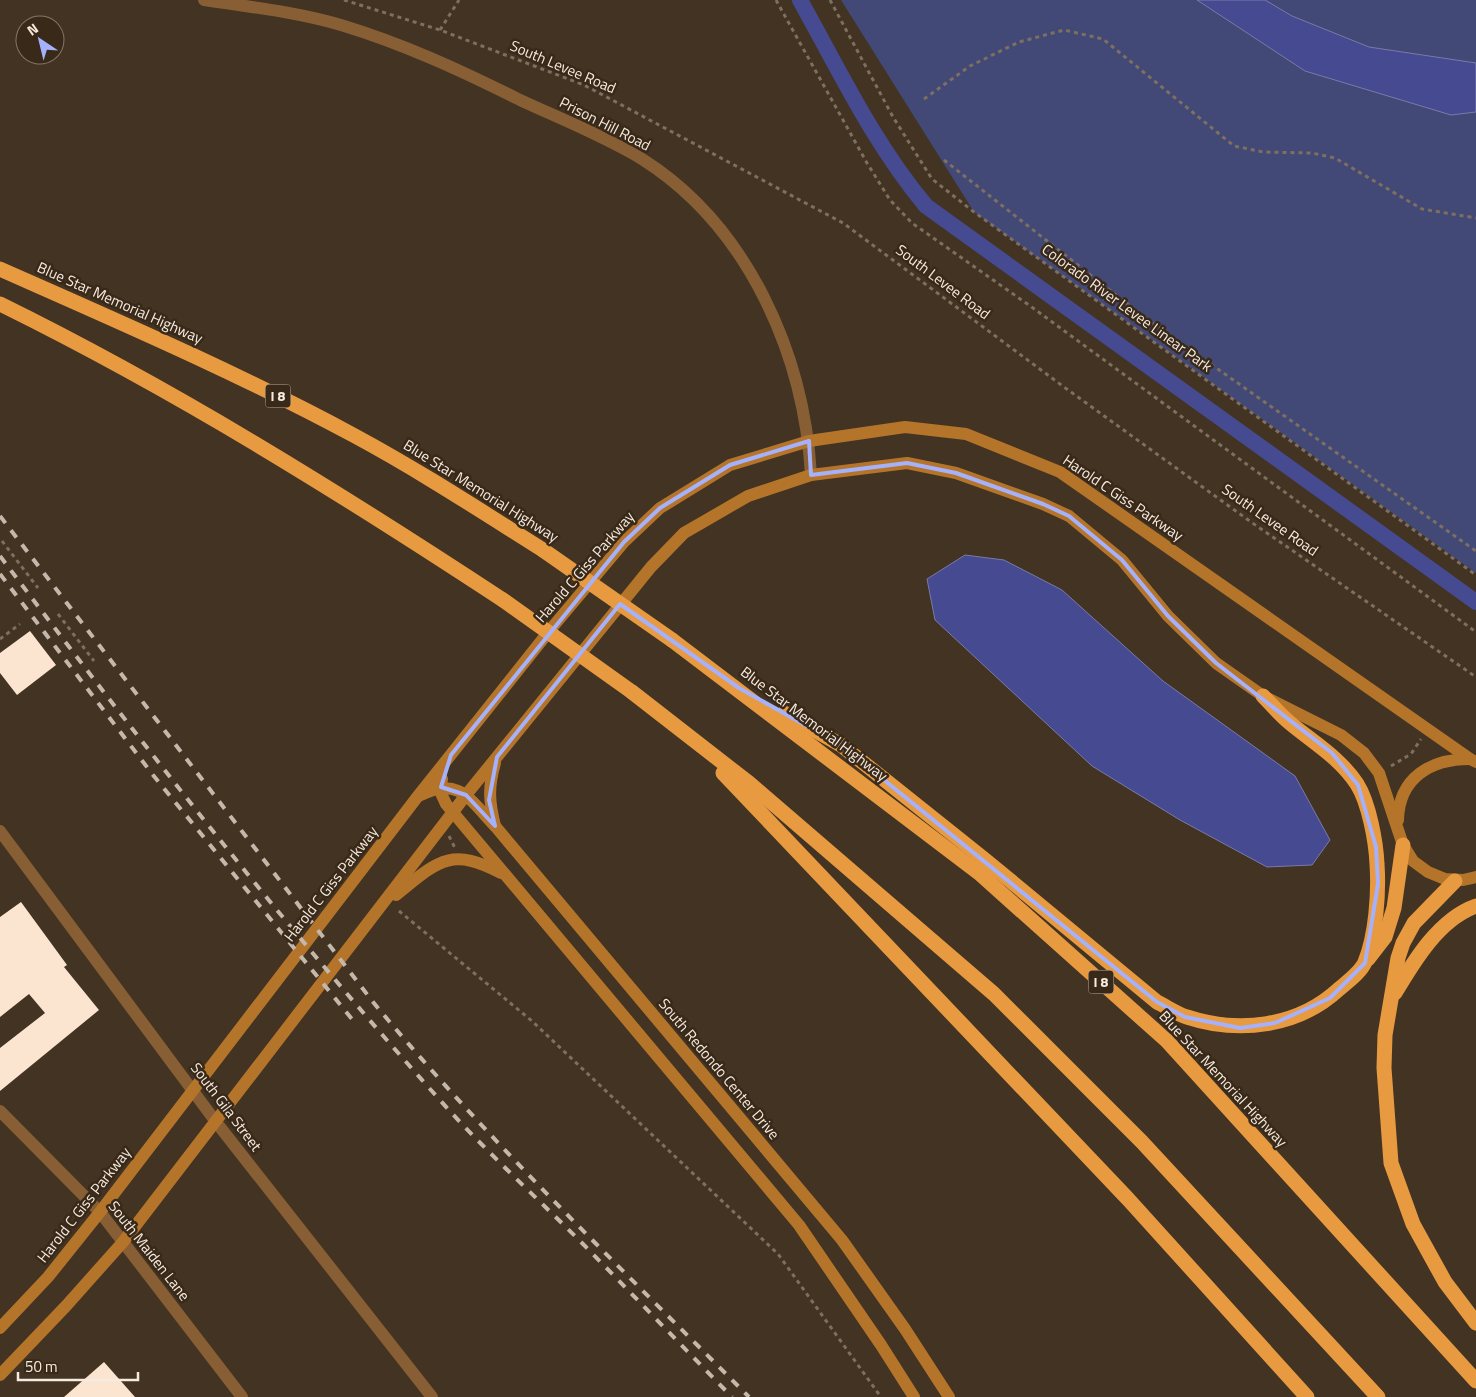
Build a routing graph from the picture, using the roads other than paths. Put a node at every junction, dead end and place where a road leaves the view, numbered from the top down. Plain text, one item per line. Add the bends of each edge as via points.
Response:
1 (204, 0) edge
2 (0, 269) edge
3 (0, 304) edge
4 (809, 441) junction
5 (811, 475) junction
6 (739, 688) junction
7 (1263, 696) junction
8 (682, 730) junction
9 (451, 755) junction
10 (497, 757) junction
11 (1473, 761) edge
12 (440, 787) junction
13 (466, 795) junction
14 (418, 796) junction
15 (453, 812) junction
16 (494, 826) junction
17 (1398, 827) junction
18 (0, 831) edge
19 (1403, 845) junction
20 (507, 876) junction
21 (1465, 879) edge
22 (1476, 884) edge
23 (1476, 906) edge
24 (380, 907) junction
25 (1365, 963) junction
26 (1392, 998) junction
27 (192, 1090) junction
28 (0, 1111) edge
29 (216, 1122) junction
30 (100, 1212) junction
31 (123, 1242) junction
32 (1476, 1323) edge
33 (1314, 1327) junction
34 (0, 1328) edge
35 (0, 1375) edge
36 (1476, 1381) edge
37 (242, 1397) edge
38 (432, 1397) edge
39 (914, 1397) edge
40 (949, 1397) edge
41 (1307, 1397) edge
42 (1369, 1397) edge
43 (1378, 1397) edge

1 - 4 street, Prison Hill Road via 262,8 339,25 443,62 612,143 672,181 724,234 775,318
2 - 6 highway, Blue Star Memorial Highway / I 8, bridge via 198,357 290,402 428,477 543,550
3 - 8 highway, bridge via 236,432 355,503 503,600
4 - 5 street, Prison Hill Road
4 - 9 main road, Harold C Giss Parkway via 730,465 660,508 612,556
4 - 11 main road, Harold C Giss Parkway via 905,427 966,434 1060,472
5 - 7 main road, Harold C Giss Parkway via 907,463 956,473 1069,516 1122,560 1168,616 1216,662
5 - 10 main road, Harold C Giss Parkway via 748,496 684,533 644,575
6 - 25 highway via 840,745 1157,1002 1185,1016 1214,1025 1240,1028 1275,1023 1304,1013 1330,998
6 - 36 highway, Blue Star Memorial Highway / I 8 via 979,873 1167,1041
7 - 17 main road, Harold C Giss Parkway via 1341,735 1364,753 1379,773
7 - 25 highway via 1289,722 1332,753 1358,785 1376,847 1378,884 1374,924
8 - 33 highway via 749,783 994,994 1142,1142
8 - 41 highway via 1128,1199
9 - 12 main road
9 - 14 main road, Harold C Giss Parkway
10 - 13 main road, Harold C Giss Parkway
10 - 16 main road via 489,800
11 - 17 main road, Harold C Giss Parkway via 1451,759 1432,764 1417,775 1405,790 1398,808
12 - 13 main road, South Redondo Center Drive
12 - 14 main road
12 - 15 main road via 446,804
13 - 15 main road, Harold C Giss Parkway
13 - 16 main road, South Redondo Center Drive
14 - 27 main road, Harold C Giss Parkway
15 - 20 main road
15 - 24 main road, Harold C Giss Parkway
16 - 40 main road, South Redondo Center Drive via 842,1240
17 - 19 main road, Harold C Giss Parkway
18 - 27 street, South Gila Street
19 - 21 main road, Harold C Giss Parkway via 1413,861 1428,872
19 - 25 highway via 1394,908 1385,937
20 - 24 main road via 482,863 461,858 444,861 432,866
20 - 39 main road via 799,1224
21 - 22 main road, Harold C Giss Parkway
21 - 26 highway via 1424,911 1409,931 1398,958
23 - 26 highway via 1448,924 1429,943
24 - 29 main road, Harold C Giss Parkway
26 - 32 highway via 1385,1035 1384,1068 1391,1163 1413,1224 1445,1282
27 - 29 street, South Gila Street
27 - 30 main road, Harold C Giss Parkway
28 - 30 street, South Maiden Lane
29 - 31 main road, Harold C Giss Parkway
29 - 38 street, South Gila Street
30 - 31 street, South Maiden Lane
30 - 34 main road, Harold C Giss Parkway via 48,1277
31 - 35 main road, Harold C Giss Parkway
31 - 37 street, South Maiden Lane
33 - 42 highway
33 - 43 highway

